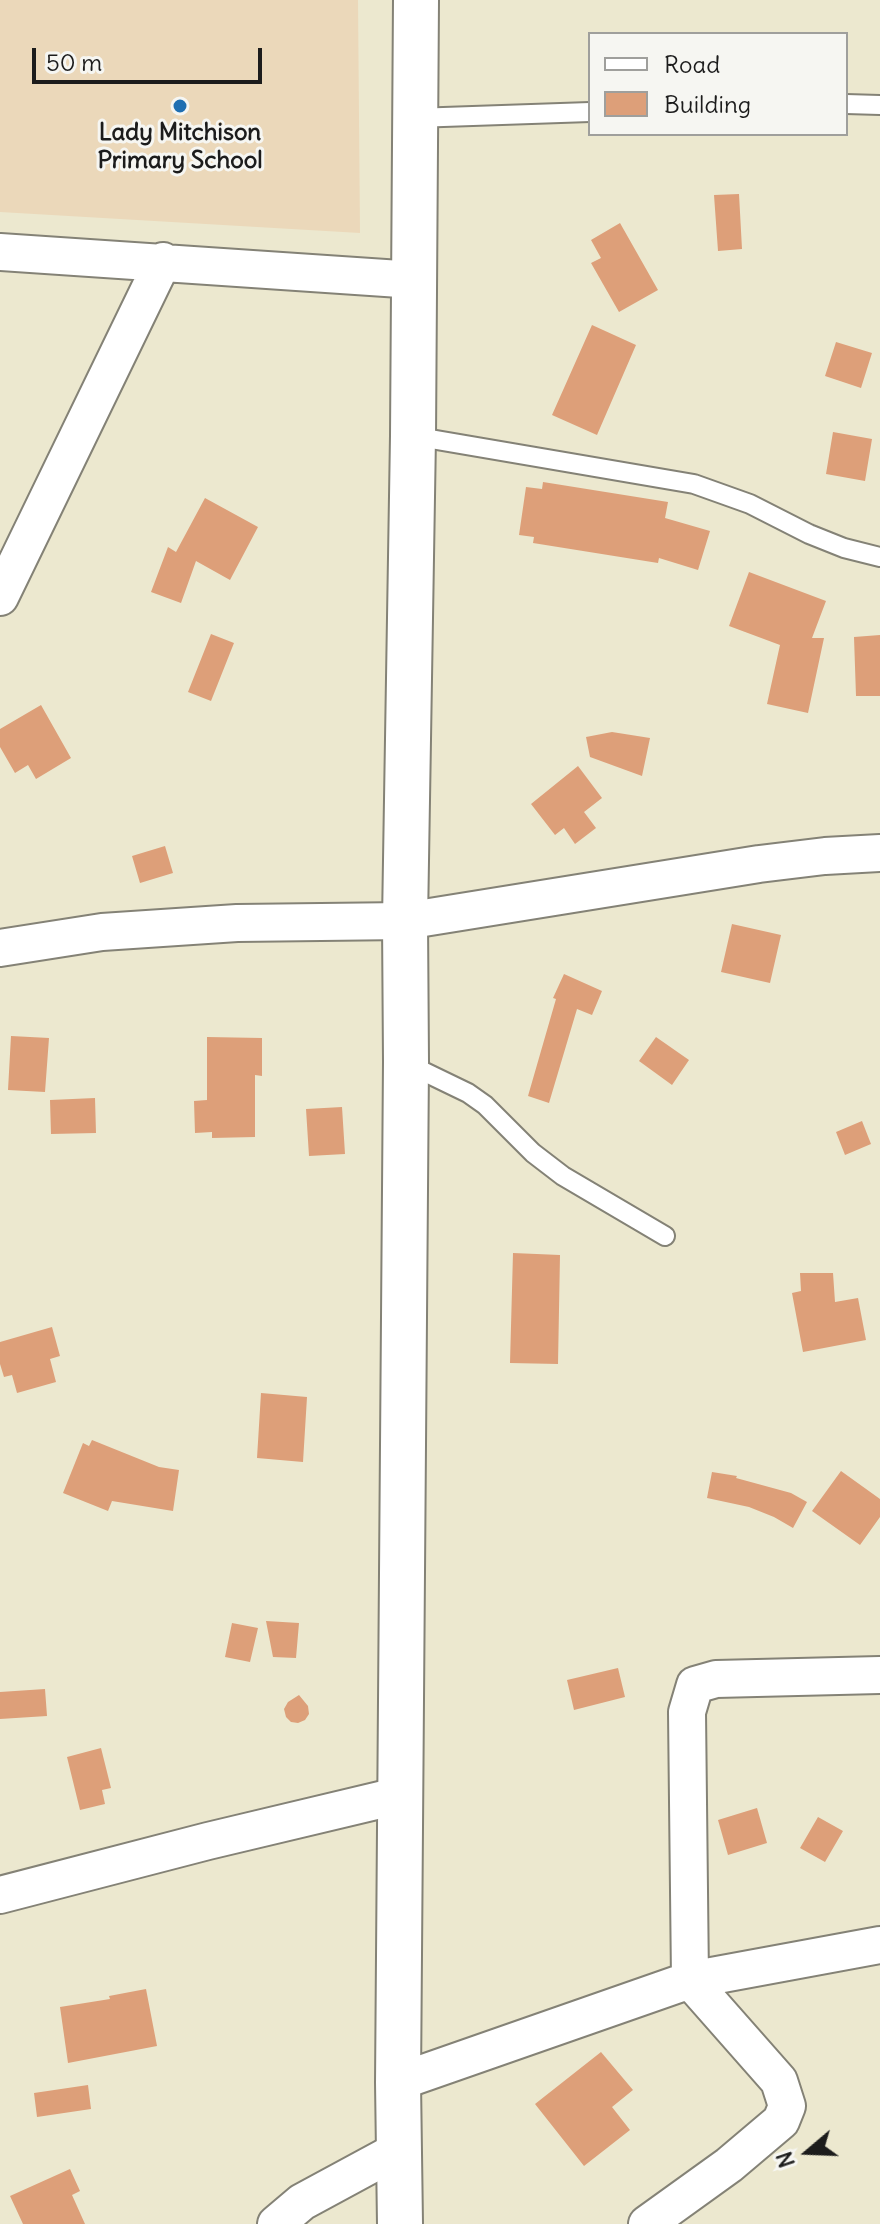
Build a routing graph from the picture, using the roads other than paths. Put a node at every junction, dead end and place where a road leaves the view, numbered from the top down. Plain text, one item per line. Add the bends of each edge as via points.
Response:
1 (416, 0) edge
2 (848, 104) edge
3 (880, 105) edge
4 (588, 112) edge
5 (414, 118) junction
6 (0, 252) edge
7 (163, 261) junction
8 (415, 280) junction
9 (413, 436) junction
10 (880, 557) edge
11 (0, 597) edge
12 (880, 853) edge
13 (405, 921) junction
14 (0, 948) edge
15 (406, 1062) junction
16 (665, 1236) dead end
17 (880, 1675) edge
18 (401, 1795) junction
19 (0, 1895) edge
20 (880, 1945) edge
21 (690, 1980) junction
22 (398, 2082) junction
23 (400, 2149) junction
24 (276, 2224) edge
25 (400, 2224) edge
26 (647, 2224) edge

1 - 5 main road
2 - 3 lane
4 - 5 lane
5 - 8 main road
6 - 7 street
7 - 8 street
7 - 11 street
8 - 9 main road
9 - 10 lane via 694,484 844,548
9 - 13 main road
12 - 13 street via 759,864
13 - 14 street via 237,923 102,932
13 - 15 main road
15 - 16 lane via 468,1093 563,1176
15 - 18 main road
17 - 21 street via 716,1679 695,1685 687,1712
18 - 19 street
18 - 22 main road
20 - 21 street
21 - 22 street
21 - 26 street via 779,2081 787,2106 781,2121 740,2156
22 - 23 main road
23 - 24 street via 302,2202
23 - 25 main road

